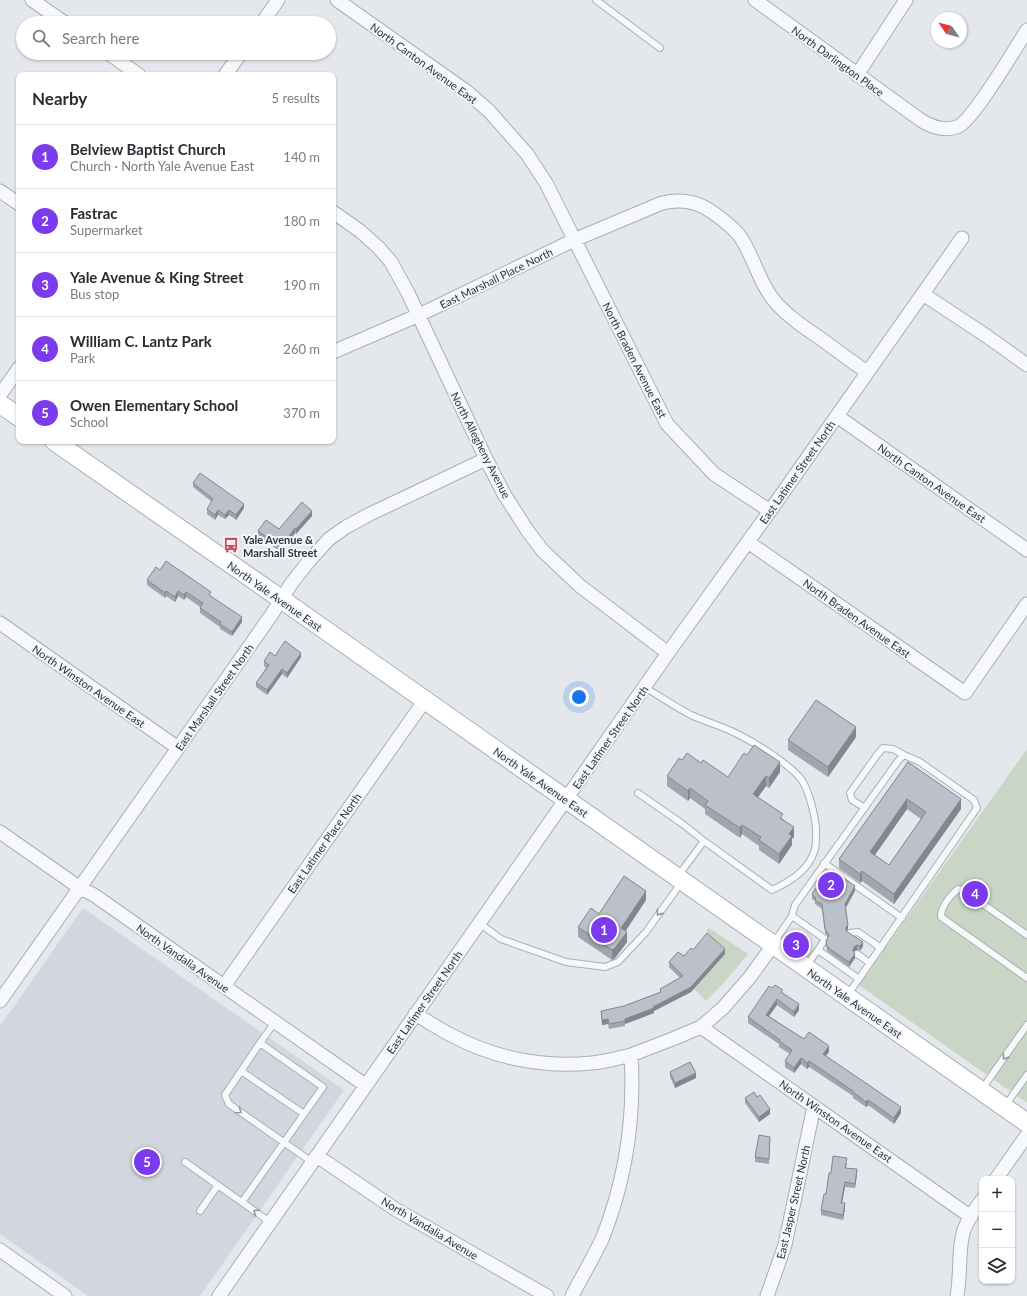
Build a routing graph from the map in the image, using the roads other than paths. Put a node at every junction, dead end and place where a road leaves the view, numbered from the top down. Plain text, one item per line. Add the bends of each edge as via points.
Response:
1 (32, 0) edge
2 (278, 0) edge
3 (337, 0) edge
4 (596, 0) edge
5 (906, 0) edge
6 (761, 2) edge
7 (55, 16) edge
8 (267, 16) edge
9 (1027, 30) edge
10 (660, 48) dead end
11 (118, 60) edge
12 (236, 60) edge
13 (135, 72) edge
14 (227, 72) edge
15 (857, 75) junction
16 (0, 191) edge
17 (16, 202) edge
18 (336, 214) edge
19 (962, 238) dead end
20 (574, 240) junction
21 (923, 294) junction
22 (419, 315) junction
23 (336, 351) edge
24 (1027, 365) edge
25 (16, 372) edge
26 (867, 372) junction
27 (0, 395) edge
28 (0, 404) edge
29 (16, 415) edge
30 (837, 416) junction
31 (58, 444) edge
32 (486, 459) junction
33 (770, 511) junction
34 (748, 542) junction
35 (1027, 550) edge
36 (281, 599) junction
37 (1027, 604) edge
38 (0, 623) edge
39 (668, 653) junction
40 (644, 687) junction
41 (424, 700) junction
42 (178, 748) junction
43 (904, 755) junction
44 (638, 793) dead end
45 (566, 800) junction
46 (865, 808) junction
47 (0, 832) edge
48 (704, 841) junction
49 (824, 863) junction
50 (680, 880) junction
51 (80, 888) junction
52 (792, 916) junction
53 (902, 918) junction
54 (479, 924) junction
55 (850, 933) edge
56 (1027, 935) edge
57 (772, 945) junction
58 (880, 948) junction
59 (818, 950) junction
60 (857, 954) dead end
61 (870, 963) junction
62 (805, 968) junction
63 (1027, 978) edge
64 (859, 979) junction
65 (224, 986) junction
66 (847, 997) junction
67 (0, 1001) edge
68 (415, 1014) junction
69 (275, 1022) junction
70 (1027, 1025) edge
71 (701, 1027) junction
72 (260, 1043) junction
73 (631, 1055) junction
74 (241, 1070) junction
75 (1027, 1075) edge
76 (365, 1085) junction
77 (981, 1091) junction
78 (814, 1106) junction
79 (1004, 1107) junction
80 (304, 1114) junction
81 (1027, 1123) edge
82 (1027, 1135) edge
83 (284, 1142) junction
84 (314, 1159) junction
85 (185, 1162) dead end
86 (998, 1176) edge
87 (218, 1185) junction
88 (242, 1202) junction
89 (979, 1204) edge
90 (200, 1211) dead end
91 (971, 1216) junction
92 (270, 1222) junction
93 (0, 1250) edge
94 (65, 1296) edge
95 (219, 1296) edge
96 (547, 1296) edge
97 (572, 1296) edge
98 (767, 1296) edge
99 (957, 1296) edge

1 - 7 street
2 - 8 street
3 - 20 street, North Canton Avenue East via 466,91 488,112 528,154 546,183
4 - 10 lane
5 - 15 street
6 - 15 street, North Darlington Place
9 - 15 street, North Darlington Place via 976,108 965,122 957,127 938,128 922,121
11 - 13 street
12 - 14 street
16 - 17 street
18 - 22 street, North Allegheny Avenue via 378,247 394,268
19 - 21 street, East Latimer Street North
20 - 22 street, East Marshall Place North
20 - 26 street via 662,203 682,201 700,204 715,213 739,235 764,286 776,303 791,318
20 - 33 street, North Braden Avenue East via 667,424 714,474
21 - 24 street
21 - 26 street, East Latimer Street North
22 - 23 street
22 - 32 street, North Allegheny Avenue
25 - 27 street
26 - 30 street, East Latimer Street North
28 - 29 main road
30 - 33 street, East Latimer Street North
30 - 35 street, North Canton Avenue East
31 - 36 main road, North Yale Avenue East
32 - 36 street, East Marshall Street North via 346,527 329,539 309,561
32 - 39 street, North Allegheny Avenue via 504,494 542,550 580,586
33 - 34 street, East Latimer Street North
34 - 37 street, North Braden Avenue East via 965,693
34 - 39 street, East Latimer Street North
36 - 41 main road, North Yale Avenue East
36 - 42 street, East Marshall Street North
38 - 42 street, North Winston Avenue East
39 - 40 street, East Latimer Street North
40 - 45 street, East Latimer Street North
40 - 48 lane via 690,714 751,741 784,764 801,780 812,804 816,832 815,852 809,864 797,875 786,884 772,890
41 - 45 main road, North Yale Avenue East
41 - 65 street, East Latimer Place North
42 - 51 street, East Marshall Street North
43 - 46 lane
43 - 46 lane via 893,749 883,748 877,755 850,793 852,800
43 - 53 lane via 920,762 974,800 977,808
44 - 48 lane
45 - 50 main road, North Yale Avenue East
45 - 54 street, East Latimer Street North
46 - 49 lane
47 - 51 street, North Vandalia Avenue
48 - 50 lane
49 - 52 lane via 796,905
49 - 53 lane
50 -> 54 lane via 646,932 618,962 605,967 559,960 501,939
50 - 57 main road, North Yale Avenue East
51 - 65 street, North Vandalia Avenue via 94,895
51 - 67 street, East Marshall Street North
52 - 57 lane
52 - 59 lane via 825,939
53 - 58 lane
54 - 68 street, East Latimer Street North
55 - 58 lane via 858,932
56 - 63 lane via 963,890 953,894 941,911 941,917
57 - 62 main road, North Yale Avenue East
57 - 71 street via 724,1008
58 - 61 lane
59 - 62 lane
59 - 64 lane
60 - 61 lane
61 - 64 lane
62 - 66 main road, North Yale Avenue East
64 - 66 lane
65 - 69 street, North Vandalia Avenue
66 - 77 main road, North Yale Avenue East
68 - 73 street via 450,1035 475,1046 531,1062 593,1063
68 - 76 street, East Latimer Street North
69 - 72 lane
69 - 76 street, North Vandalia Avenue
70 -> 77 lane
71 - 73 street
71 - 78 street, North Winston Avenue East
72 - 74 lane
72 - 80 lane via 323,1087
73 - 97 street via 630,1130 624,1166 602,1238
74 - 80 lane
74 -> 83 lane via 225,1095 228,1104
75 - 79 lane
76 - 84 street, East Latimer Street North
77 - 79 main road, North Yale Avenue East
78 - 91 street, North Winston Avenue East
78 - 98 street, East Jasper Street North via 785,1245
79 - 81 main road, North Yale Avenue East
80 - 83 lane
82 - 86 street
83 - 84 lane
83 - 88 lane
84 - 92 street, East Latimer Street North
84 - 96 street, North Vandalia Avenue via 395,1209
85 - 87 lane
87 - 88 lane
87 - 90 lane
92 -> 88 lane
89 - 91 street
91 - 99 street via 963,1232
92 - 95 street, East Latimer Street North
93 - 94 street

